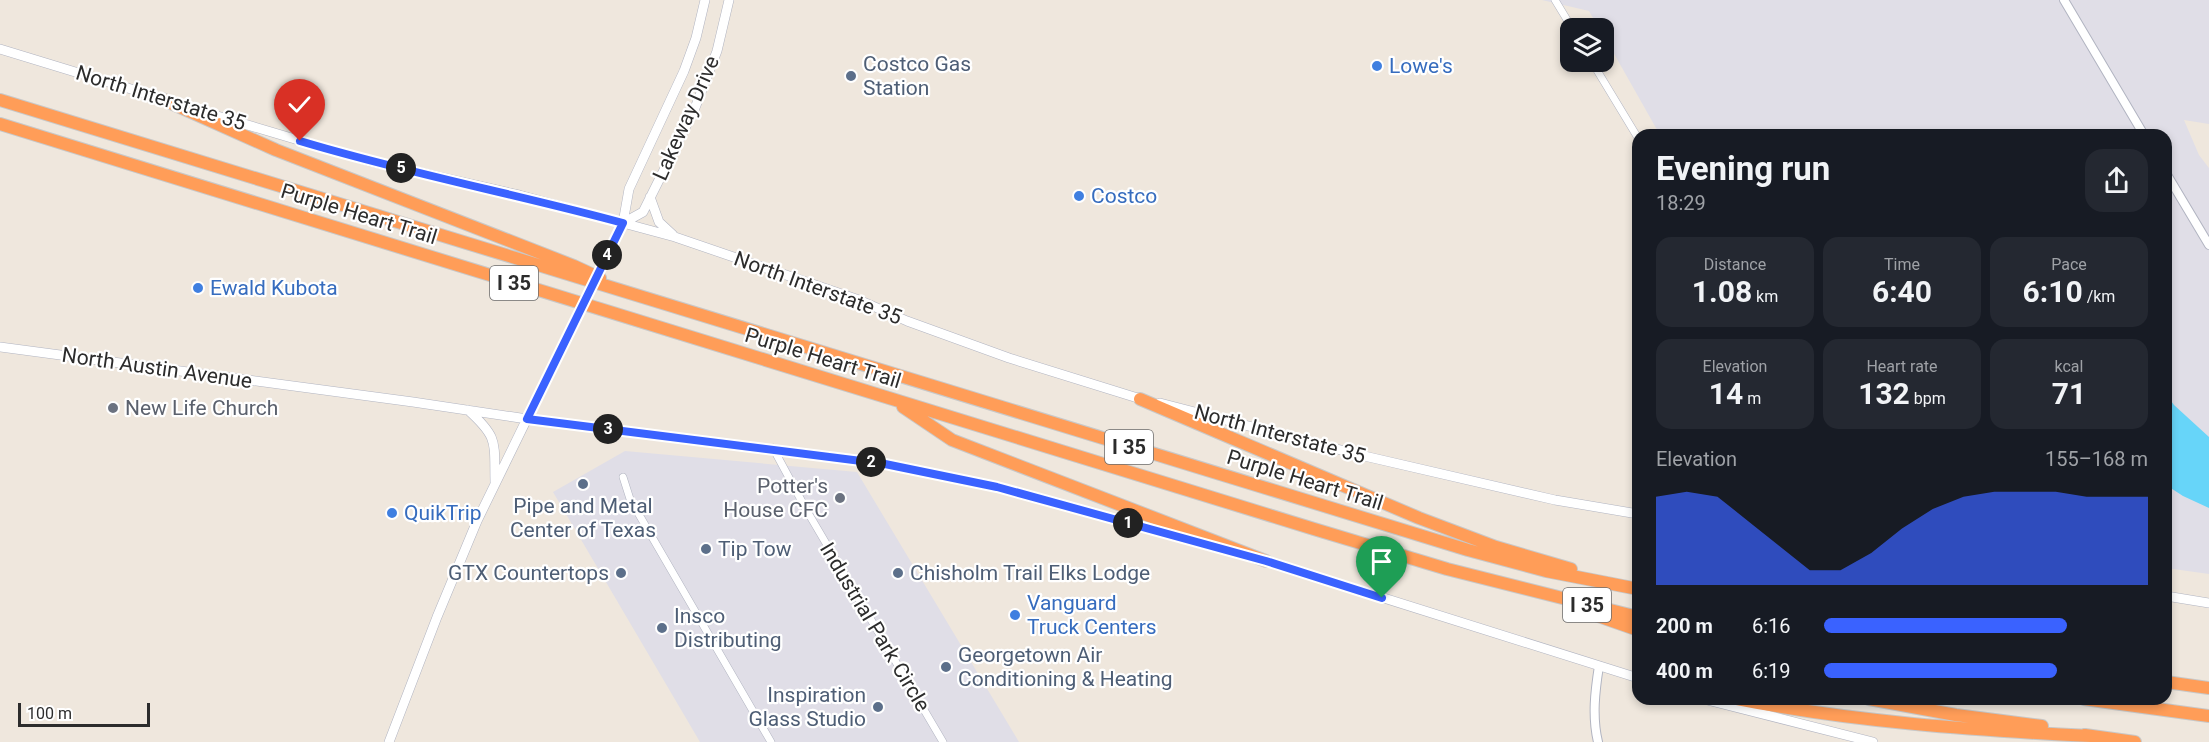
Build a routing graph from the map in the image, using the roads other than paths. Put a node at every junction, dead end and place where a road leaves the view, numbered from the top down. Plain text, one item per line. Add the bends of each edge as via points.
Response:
1 (705, 0) edge
2 (729, 0) edge
3 (1555, 0) edge
4 (2064, 0) edge
5 (1566, 18) edge
6 (0, 49) edge
7 (1598, 72) edge
8 (162, 99) junction
9 (0, 100) edge
10 (0, 124) edge
11 (1633, 129) edge
12 (2140, 129) edge
13 (2172, 182) edge
14 (650, 197) junction
15 (623, 223) junction
16 (675, 237) junction
17 (2209, 245) edge
18 (643, 298) junction
19 (0, 347) edge
20 (1140, 399) junction
21 (895, 401) junction
22 (468, 410) junction
23 (527, 419) junction
24 (772, 448) junction
25 (623, 477) dead end
26 (496, 484) junction
27 (1632, 513) edge
28 (1266, 561) junction
29 (1618, 585) junction
30 (1632, 588) edge
31 (1535, 592) junction
32 (2172, 598) edge
33 (2209, 603) edge
34 (1632, 616) edge
35 (1632, 628) edge
36 (1599, 666) junction
37 (1632, 676) edge
38 (2172, 683) edge
39 (2209, 688) edge
40 (1727, 705) edge
41 (1768, 705) edge
42 (1902, 705) edge
43 (2128, 705) edge
44 (2209, 716) edge
45 (2091, 736) junction
46 (388, 742) edge
47 (771, 742) edge
48 (943, 742) edge
49 (1598, 742) edge
50 (1873, 742) edge
51 (2135, 742) edge

1 - 15 main road, Lakeway Drive via 684,71 629,189
2 - 14 main road, Lakeway Drive via 708,78
3 - 5 street
4 - 12 street
6 - 8 main road, North Interstate 35
7 - 11 street
8 - 15 main road, North Interstate 35 via 369,162
8 - 18 highway via 276,150 574,266
9 - 18 highway, Purple Heart Trail / I 35
10 - 21 highway, Purple Heart Trail / I 35
13 - 17 street
14 - 15 main road, Lakeway Drive via 643,212
14 - 16 main road via 658,222
15 - 16 main road, North Interstate 35
15 - 23 main road, Lakeway Drive, bridge
16 - 20 main road, North Interstate 35 via 859,300 1010,358
18 - 29 highway, Purple Heart Trail / I 35 via 1468,550
19 - 22 main road, North Austin Avenue
20 - 27 main road, North Interstate 35 via 1474,482
20 - 29 highway via 1419,518
21 - 28 highway via 952,440
21 - 31 highway, Purple Heart Trail / I 35 via 1336,536
22 - 23 main road, North Austin Avenue
22 - 26 main road via 492,436
23 - 24 main road
23 - 26 main road, Lakeway Drive
24 - 28 main road via 885,464 997,487
24 - 48 street, Industrial Park Circle
25 - 47 street via 630,499
26 - 46 main road, Lakeway Drive via 477,521
28 - 36 main road
29 - 30 highway, Purple Heart Trail / I 35
31 - 34 highway, Purple Heart Trail / I 35
31 - 35 highway
32 - 33 main road
36 - 37 main road
36 - 49 street via 1594,714
38 - 39 highway
40 - 50 main road
41 - 45 highway via 1887,722
42 - 45 highway
43 - 44 highway
45 - 51 highway

